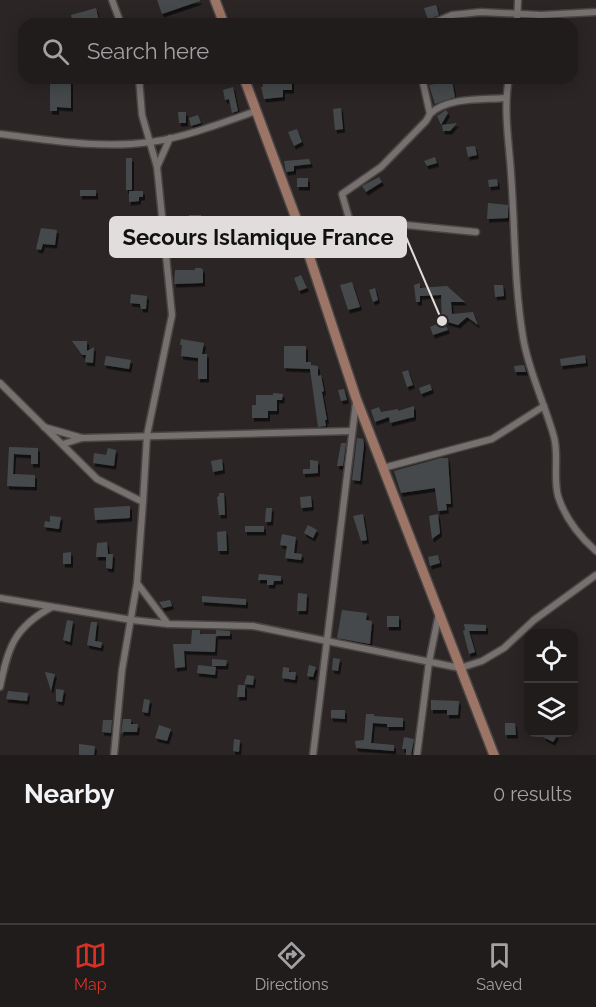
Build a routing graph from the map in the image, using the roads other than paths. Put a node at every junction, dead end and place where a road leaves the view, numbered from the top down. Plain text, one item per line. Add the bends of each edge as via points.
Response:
1 (112, 0) edge
2 (215, 0) edge
3 (518, 0) edge
4 (596, 12) edge
5 (517, 14) junction
6 (119, 18) edge
7 (222, 18) edge
8 (445, 18) edge
9 (517, 18) edge
10 (139, 84) edge
11 (246, 84) edge
12 (423, 84) edge
13 (508, 84) edge
14 (505, 98) junction
15 (256, 111) junction
16 (430, 114) junction
17 (0, 134) edge
18 (170, 138) junction
19 (149, 142) junction
20 (157, 168) junction
21 (350, 222) junction
22 (476, 232) dead end
23 (303, 237) junction
24 (0, 383) edge
25 (356, 398) junction
26 (544, 406) junction
27 (44, 427) junction
28 (352, 431) junction
29 (147, 435) junction
30 (82, 438) junction
31 (63, 444) junction
32 (383, 468) junction
33 (143, 502) junction
34 (596, 551) edge
35 (596, 575) edge
36 (137, 583) junction
37 (0, 598) edge
38 (52, 607) junction
39 (439, 612) junction
40 (132, 620) junction
41 (168, 624) junction
42 (327, 642) junction
43 (429, 662) junction
44 (460, 668) junction
45 (0, 687) edge
46 (114, 755) edge
47 (313, 755) edge
48 (417, 755) edge
49 (494, 755) edge

1 - 6 street
2 - 7 main road
3 - 5 street
4 - 5 street
5 - 8 street via 481,12
5 - 9 street
10 - 19 street
11 - 15 main road
12 - 16 street
13 - 14 street
14 - 16 street via 456,102
14 - 26 street via 523,338
15 - 18 street
15 - 23 main road
16 - 21 street via 381,167 342,194
17 - 19 street via 91,145
18 - 19 street
18 - 20 street
19 - 20 street
20 - 29 street via 172,315
21 - 22 street
21 - 23 street
23 - 25 main road
24 - 27 street
25 - 28 street
25 - 32 main road
26 - 32 street via 492,439
26 - 34 street via 554,438 558,495 568,519
27 - 30 street
27 - 31 street
28 - 29 street
28 - 42 street
29 - 30 street
29 - 33 street
30 - 31 street
31 - 33 street via 97,479
32 - 39 main road
33 - 36 street
35 - 44 street via 534,620 504,648
36 - 40 street
36 - 41 street
37 - 38 street
38 - 40 street
38 - 45 street via 33,617 16,637 8,652
39 - 43 street
39 - 44 main road
40 - 41 street
40 - 46 street via 122,670
41 - 42 street via 252,626
42 - 43 street
42 - 47 street
43 - 44 street
43 - 48 street
44 - 49 main road

